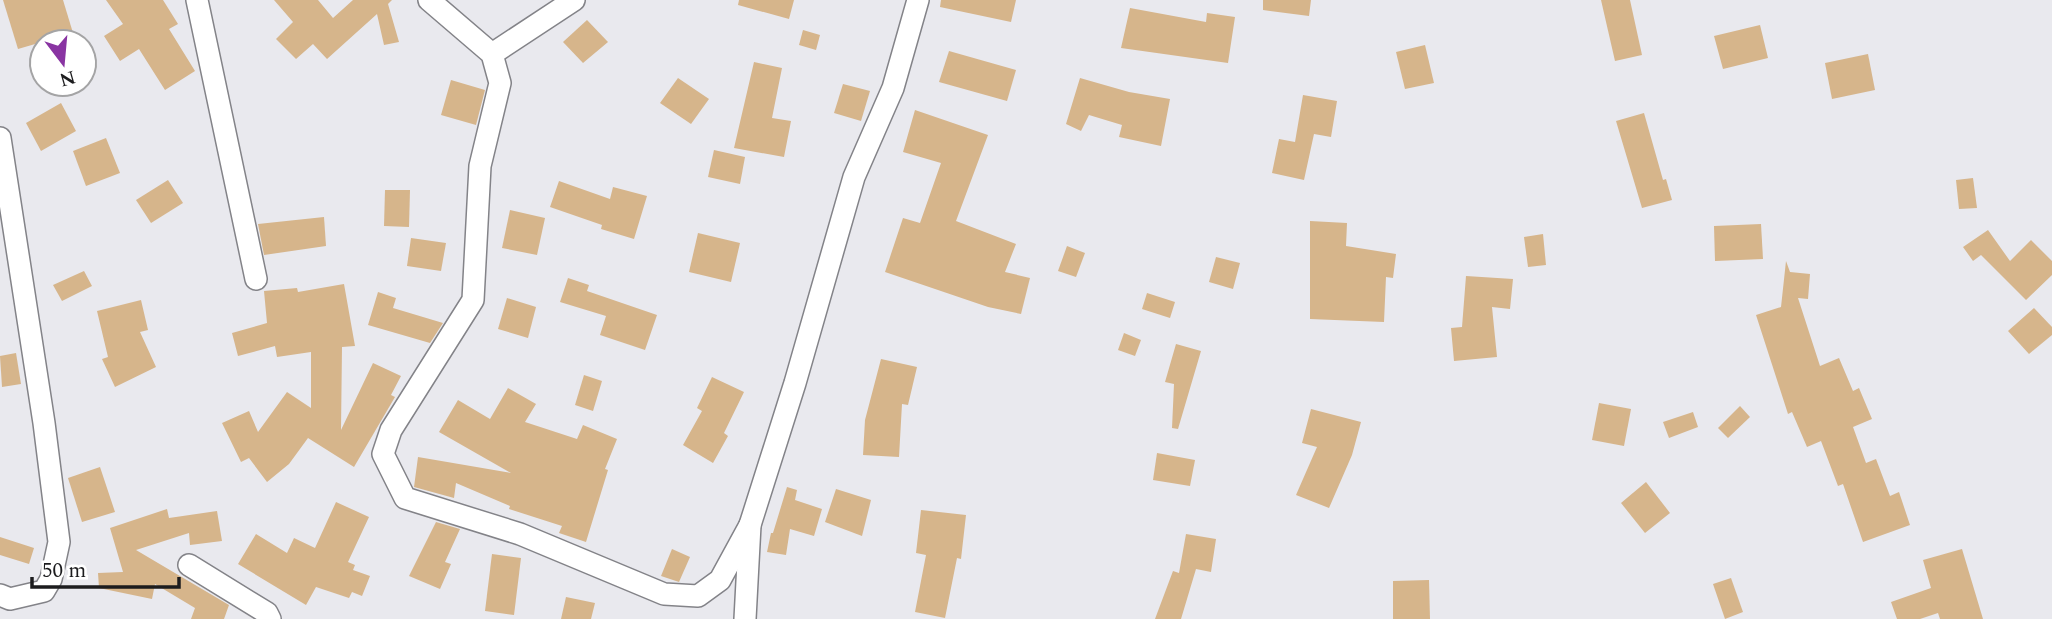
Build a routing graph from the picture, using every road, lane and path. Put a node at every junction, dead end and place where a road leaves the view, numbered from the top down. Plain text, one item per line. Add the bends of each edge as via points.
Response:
1 (197, 0) edge
2 (429, 0) edge
3 (574, 0) edge
4 (918, 0) edge
5 (492, 54) junction
6 (0, 138) edge
7 (256, 279) dead end
8 (750, 525) junction
9 (189, 565) dead end
10 (0, 596) edge
11 (270, 619) edge
12 (745, 619) edge

1 - 7 street
2 - 5 street
3 - 5 street
4 - 8 street via 893,88 854,177
5 - 8 street via 500,83 480,166 473,300 391,430 383,454 405,498 520,534 664,594 698,596 720,580
6 - 10 street via 59,542 44,591 10,599
8 - 12 street
9 - 11 street

